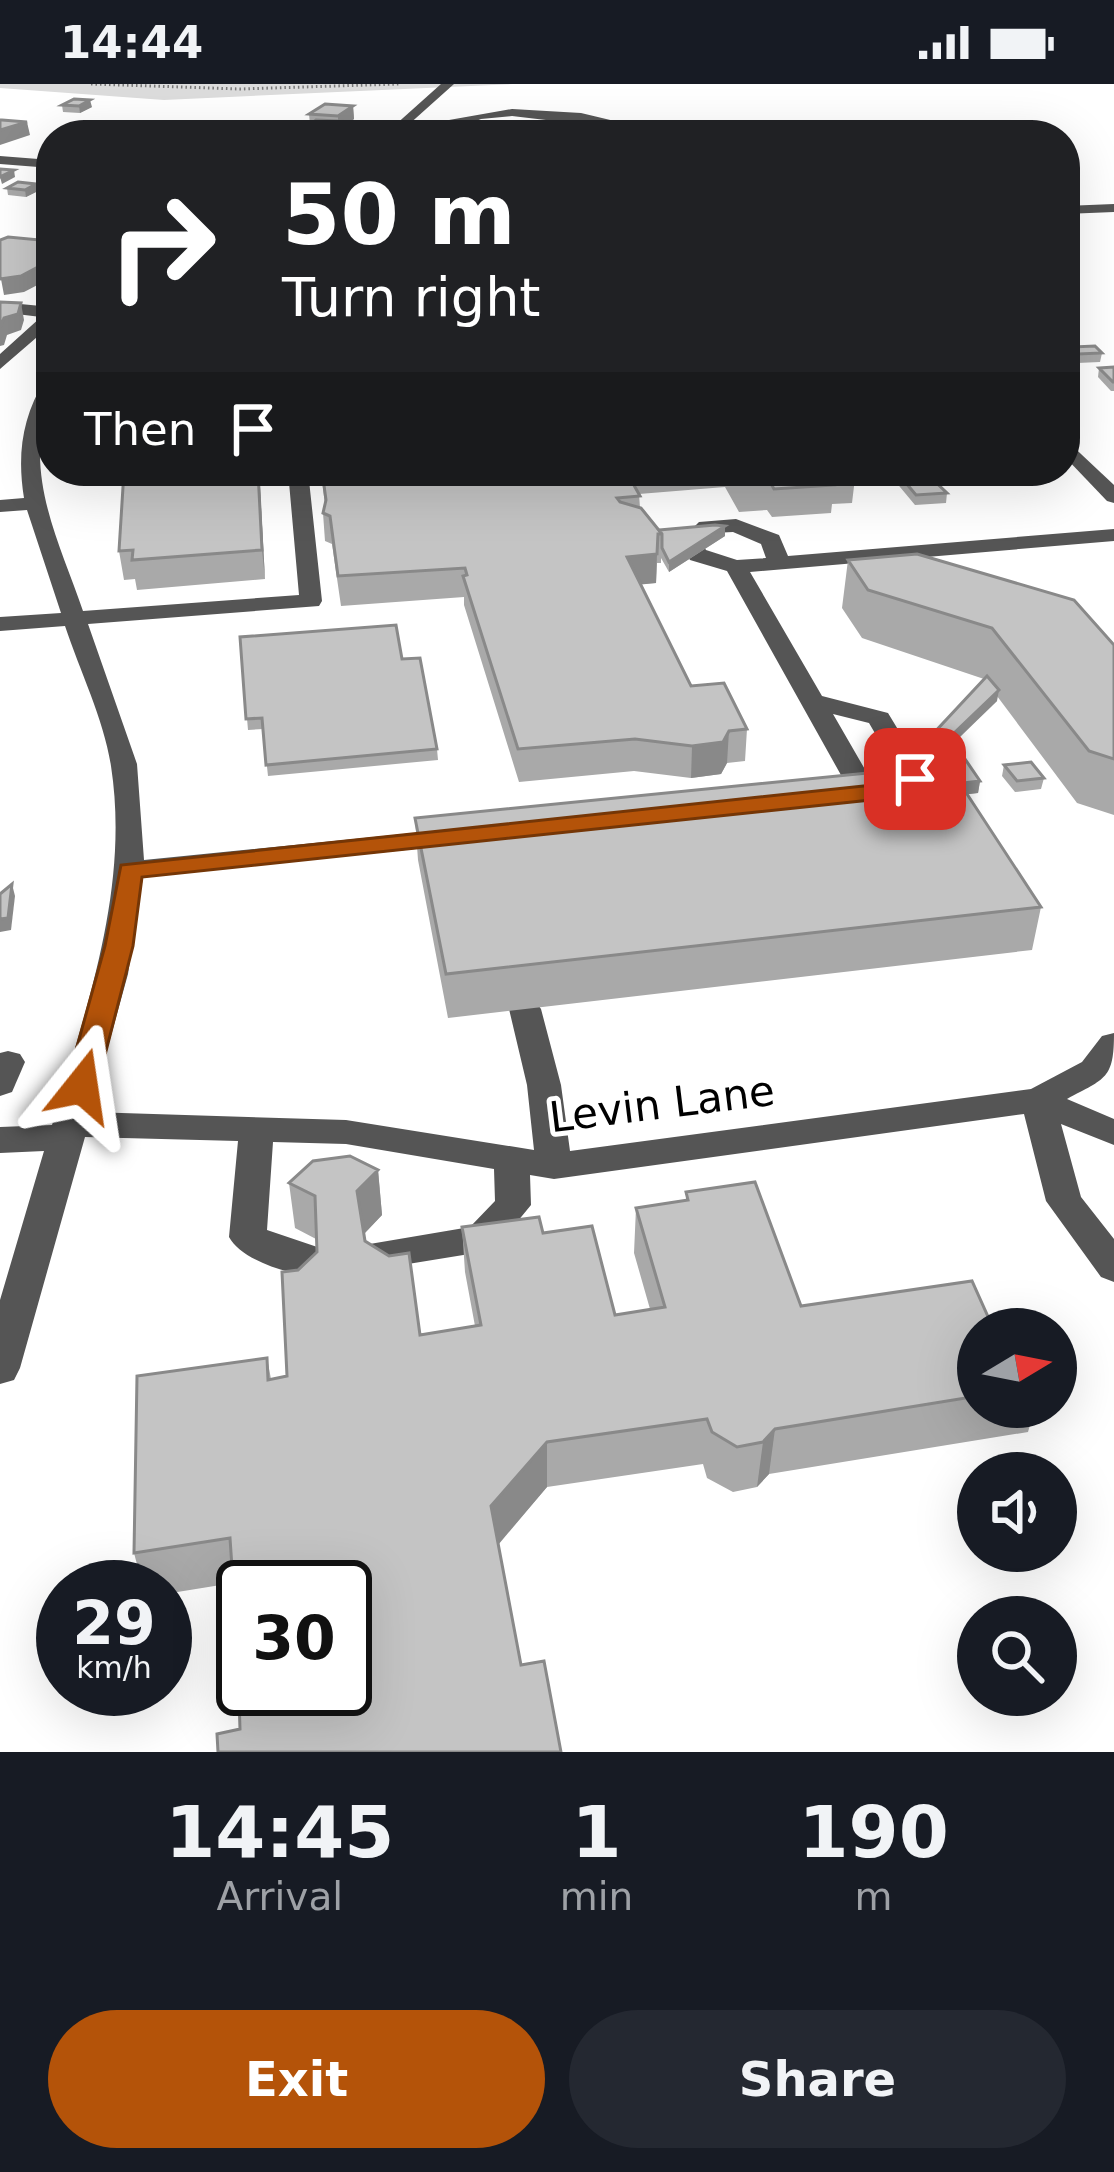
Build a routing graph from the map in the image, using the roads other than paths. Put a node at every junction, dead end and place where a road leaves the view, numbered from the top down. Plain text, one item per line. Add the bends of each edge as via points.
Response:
1 (448, 84) edge
2 (407, 120) edge
3 (462, 120) edge
4 (599, 120) edge
5 (0, 160) edge
6 (36, 163) edge
7 (1114, 208) edge
8 (1080, 209) edge
9 (0, 307) edge
10 (36, 310) edge
11 (26, 374) edge
12 (36, 427) edge
13 (1080, 461) edge
14 (38, 486) edge
15 (303, 486) edge
16 (1114, 497) edge
17 (35, 503) junction
18 (0, 506) edge
19 (1114, 535) edge
20 (779, 563) junction
21 (736, 568) junction
22 (74, 618) junction
23 (0, 624) edge
24 (816, 702) junction
25 (833, 797) edge
26 (874, 799) junction
27 (482, 834) edge
28 (130, 870) junction
29 (525, 1009) dead end
30 (1114, 1044) edge
31 (1038, 1100) junction
32 (257, 1130) junction
33 (70, 1131) junction
34 (1114, 1133) edge
35 (0, 1140) edge
36 (512, 1163) junction
37 (554, 1166) junction
38 (365, 1257) edge
39 (322, 1263) edge
40 (1114, 1268) edge
41 (0, 1368) edge

1 - 2 street
3 - 4 street via 529,114
5 - 6 street
7 - 8 street
9 - 10 street
11 - 12 street
13 - 16 street
14 - 17 street
15 - 22 street via 310,601
17 - 18 street
17 - 22 street
19 - 20 street
20 - 21 street
20 - 21 street via 771,540 753,529 697,532 691,542 698,555
21 - 24 street
22 - 23 street
22 - 28 street via 124,764
24 - 26 street
24 - 26 street via 879,718 915,779
25 - 26 street
27 - 28 street
28 - 33 street
29 - 37 street
30 - 31 street via 1094,1070
31 - 34 street
31 - 37 street, Levin Lane
31 - 40 street via 1064,1201
32 - 33 street, Levin Lane
32 - 36 street, Levin Lane via 346,1132
32 - 39 street via 248,1237
33 - 35 street, Levin Lane
33 - 41 street
36 - 37 street, Levin Lane
36 - 38 street via 513,1205 481,1240

